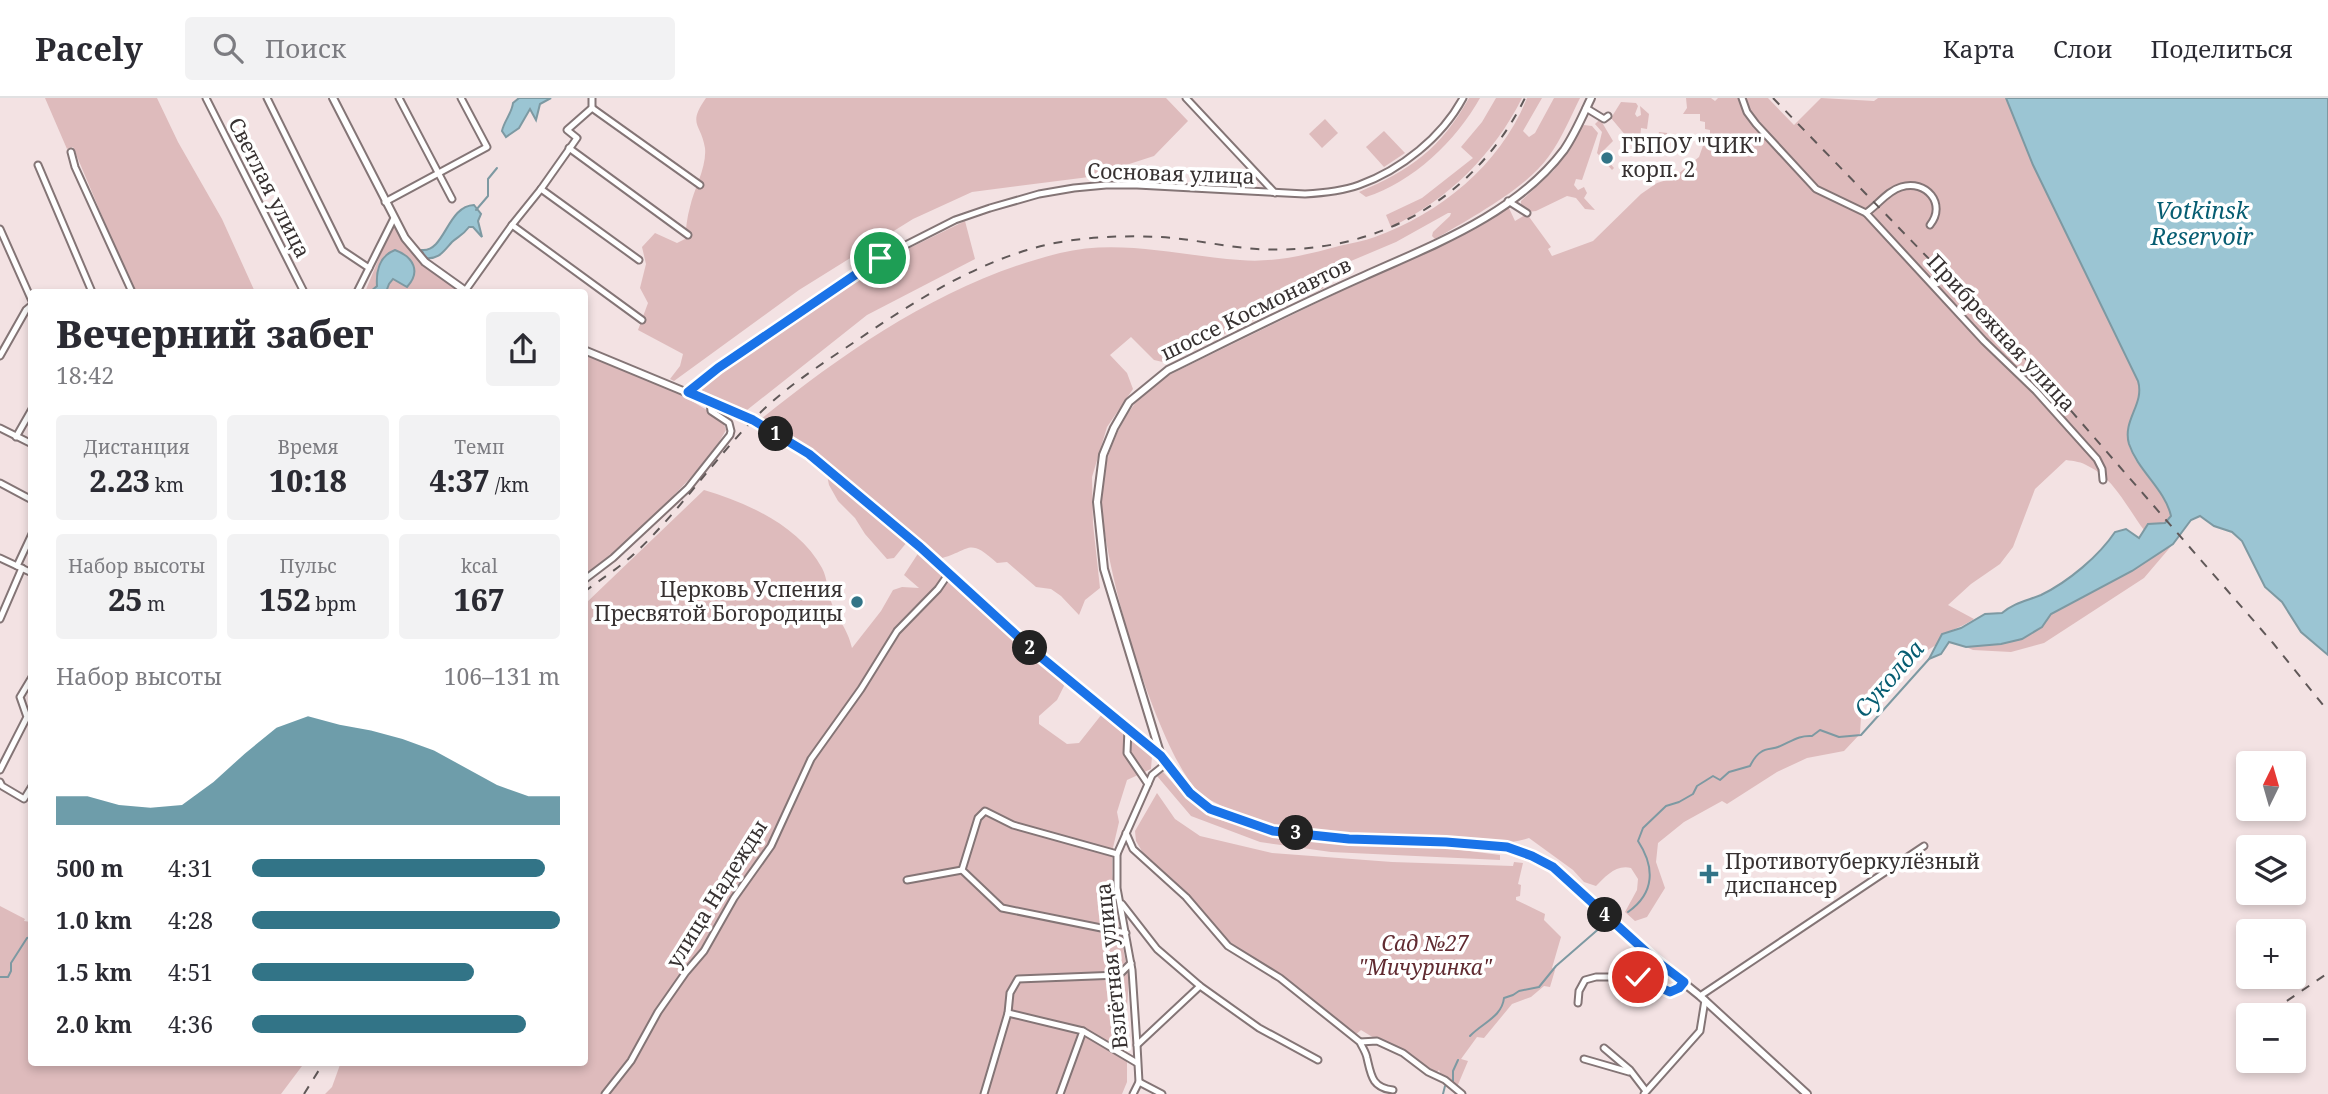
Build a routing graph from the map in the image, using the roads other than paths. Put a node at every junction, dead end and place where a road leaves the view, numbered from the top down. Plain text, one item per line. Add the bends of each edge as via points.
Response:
1 (206, 98) edge
2 (267, 98) edge
3 (333, 98) edge
4 (399, 98) edge
5 (461, 98) edge
6 (591, 98) edge
7 (1186, 98) edge
8 (1463, 98) edge
9 (1591, 98) edge
10 (1742, 98) edge
11 (592, 107) junction
12 (1586, 108) junction
13 (1608, 116) dead end
14 (569, 148) junction
15 (71, 152) dead end
16 (38, 165) dead end
17 (438, 175) junction
18 (700, 185) dead end
19 (541, 189) junction
20 (1275, 193) junction
21 (452, 199) dead end
22 (1508, 201) junction
23 (385, 202) junction
24 (1527, 213) dead end
25 (1866, 214) junction
26 (394, 218) junction
27 (512, 225) junction
28 (1930, 225) dead end
29 (0, 229) edge
30 (688, 236) dead end
31 (639, 260) dead end
32 (369, 268) junction
33 (91, 289) edge
34 (131, 289) edge
35 (302, 289) edge
36 (358, 289) edge
37 (462, 289) edge
38 (468, 289) edge
39 (28, 294) edge
40 (28, 308) edge
41 (642, 320) dead end
42 (588, 352) edge
43 (0, 356) edge
44 (688, 392) junction
45 (710, 402) junction
46 (28, 416) edge
47 (0, 428) edge
48 (16, 437) junction
49 (28, 442) edge
50 (2103, 480) dead end
51 (0, 483) edge
52 (28, 497) edge
53 (28, 544) edge
54 (0, 558) edge
55 (19, 567) junction
56 (28, 571) edge
57 (949, 573) junction
58 (588, 577) edge
59 (0, 619) edge
60 (28, 684) edge
61 (1128, 729) junction
62 (1161, 756) junction
63 (1167, 763) junction
64 (0, 770) edge
65 (0, 782) edge
66 (1148, 784) junction
67 (28, 792) edge
68 (1126, 833) junction
69 (1924, 846) dead end
70 (1117, 854) junction
71 (962, 870) junction
72 (907, 880) dead end
73 (1120, 901) junction
74 (1126, 933) junction
75 (1131, 963) junction
76 (1684, 982) junction
77 (1200, 986) junction
78 (1702, 998) junction
79 (1578, 1003) dead end
80 (1008, 1013) junction
81 (1083, 1031) junction
82 (1360, 1042) junction
83 (1137, 1045) junction
84 (1604, 1048) dead end
85 (1584, 1059) dead end
86 (1318, 1060) dead end
87 (1138, 1063) junction
88 (1632, 1073) junction
89 (1139, 1082) junction
90 (1393, 1090) dead end
91 (1645, 1093) edge
92 (605, 1094) edge
93 (984, 1094) edge
94 (1060, 1094) edge
95 (1133, 1094) edge
96 (1162, 1094) edge
97 (1462, 1094) edge
98 (1807, 1094) edge

1 - 35 street, Светлая улица
2 - 32 street via 342,250
3 - 23 main road
4 - 17 street
5 - 17 street via 487,147
6 - 11 street
7 - 20 street
8 - 20 street, Сосновая улица via 1428,142 1384,174 1331,192
9 - 12 main road, шоссе Космонавтов
10 - 25 street, Прибрежная улица via 1756,124 1816,189
11 - 14 street via 567,130 577,138
11 - 18 street
12 - 13 street via 1604,119
12 - 22 main road, шоссе Космонавтов via 1564,149
14 - 19 street
14 - 30 street
15 - 34 street
16 - 33 street
17 - 21 street
17 - 23 street
19 - 27 street
19 - 31 street
20 - 44 street, Сосновая улица via 1095,186 1039,194 966,216 880,258
22 - 24 street
22 - 62 main road, шоссе Космонавтов via 1432,246 1168,370 1129,402 1114,428 1099,477 1100,542 1104,569
23 - 26 main road
25 - 28 street, Прибрежная улица via 1888,193 1919,186 1926,188 1935,202
25 - 50 street, Прибрежная улица via 2036,391 2096,459
26 - 32 street
26 - 37 main road via 423,260
27 - 38 street
27 - 41 street
29 - 39 street
32 - 36 street
40 - 43 street
42 - 44 main road
44 - 45 main road
45 - 57 main road via 753,420 809,454
45 - 58 street via 711,411 729,423 730,435 688,488
46 - 48 street
47 - 48 street
48 - 49 street
51 - 52 street
53 - 55 street
54 - 55 street
55 - 56 street
55 - 59 street
57 - 61 main road
57 - 92 street, улица Надежды via 897,631 811,759 771,846
60 - 64 street via 20,697 27,717
61 - 62 main road
61 - 66 street via 1127,753
62 - 63 main road, шоссе Космонавтов
63 - 66 street, Взлётная улица
63 - 76 main road, шоссе Космонавтов via 1190,793 1210,809 1273,831 1507,847 1532,856 1553,867
65 - 67 street via 24,799
66 - 68 street, Взлётная улица
68 - 70 street, Взлётная улица
68 - 82 street via 1133,849 1186,897 1228,946 1280,978
69 - 78 street
70 - 71 street via 1013,825 985,811 978,818
70 - 73 street, Взлётная улица
71 - 72 street
71 - 74 street via 1002,908
73 - 74 street, Взлётная улица
73 - 77 street via 1157,949
74 - 75 street, Взлётная улица
75 - 80 street via 1119,975 1018,979 1010,993
75 - 83 street, Взлётная улица
76 - 78 main road, шоссе Космонавтов
76 - 79 street via 1670,992 1638,977 1596,977 1586,980
77 - 83 street
77 - 86 street via 1259,1028
78 - 91 street via 1700,1031
78 - 98 main road, шоссе Космонавтов
80 - 81 street
80 - 93 street
81 - 87 street
81 - 94 street
82 - 90 street via 1369,1074 1385,1089
82 - 97 street via 1377,1041 1403,1053
83 - 87 street, Взлётная улица
84 - 88 street
85 - 88 street
87 - 89 street, Взлётная улица
88 - 91 street
89 - 95 street, Взлётная улица
89 - 96 street

